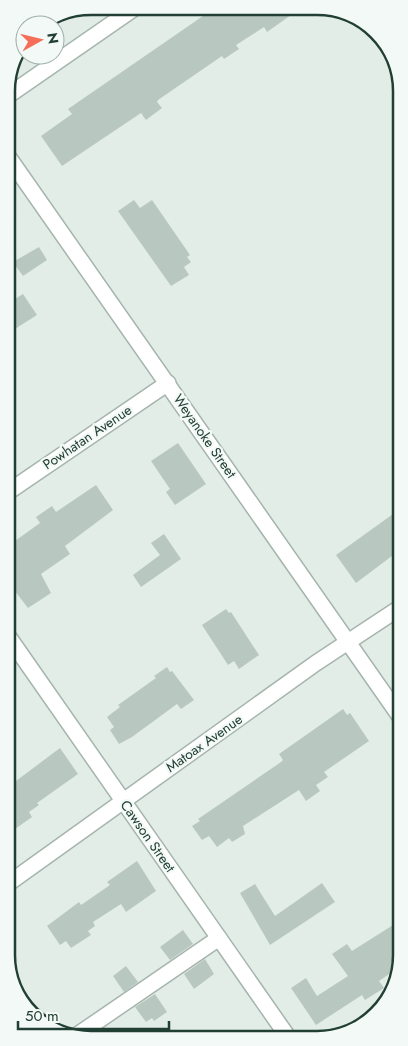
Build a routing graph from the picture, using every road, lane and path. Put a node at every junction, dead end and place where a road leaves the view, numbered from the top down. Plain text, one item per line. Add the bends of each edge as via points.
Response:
1 (124, 15) edge
2 (15, 91) edge
3 (15, 166) edge
4 (168, 383) junction
5 (15, 487) edge
6 (393, 612) edge
7 (349, 642) junction
8 (15, 646) edge
9 (393, 706) edge
10 (123, 800) junction
11 (15, 879) edge
12 (219, 938) junction
13 (85, 1031) edge
14 (284, 1031) edge

1 - 2 street
3 - 4 street, Weyanoke Street
4 - 5 street, Powhatan Avenue
4 - 7 street, Weyanoke Street
6 - 7 street, Matoax Avenue
7 - 9 street, Weyanoke Street
7 - 10 street, Matoax Avenue
8 - 10 street, Cawson Street
10 - 11 street, Matoax Avenue
10 - 12 street, Cawson Street
12 - 13 street
12 - 14 street, Cawson Street

